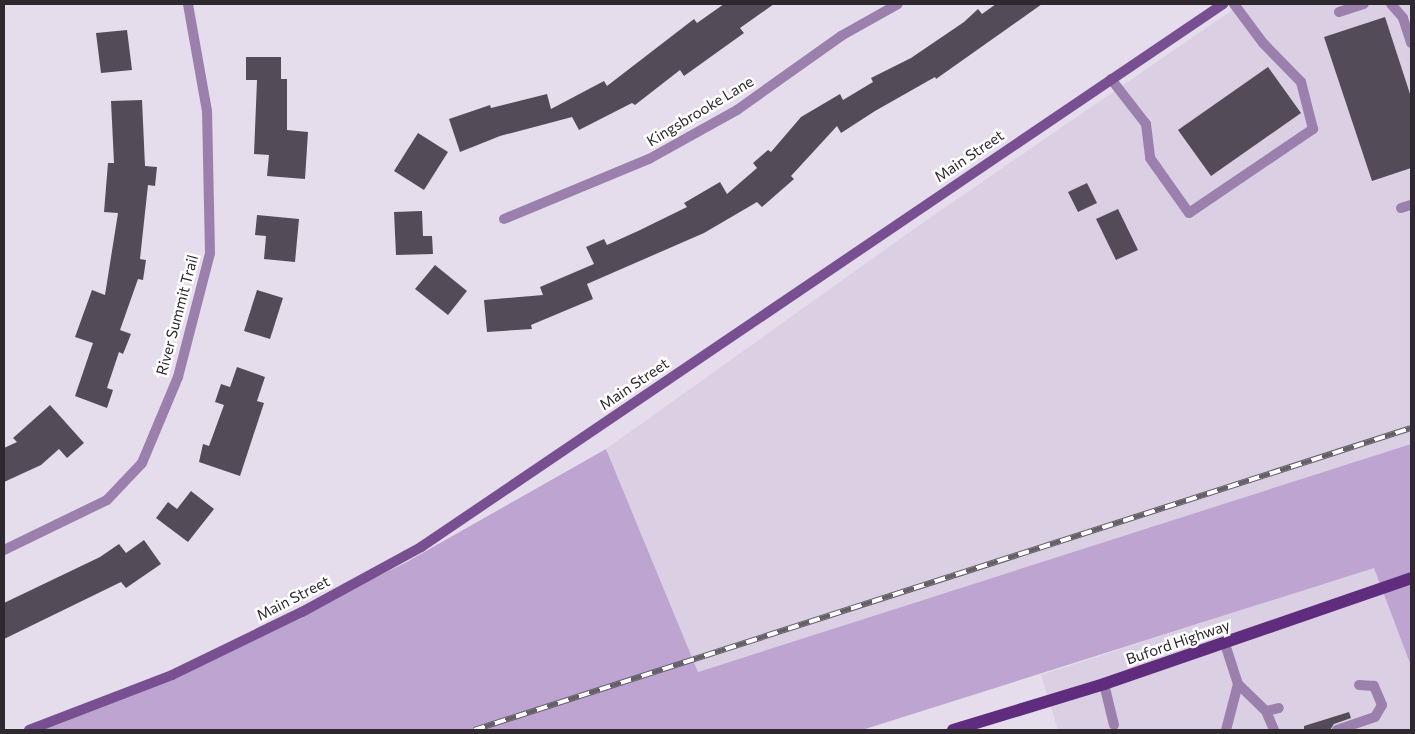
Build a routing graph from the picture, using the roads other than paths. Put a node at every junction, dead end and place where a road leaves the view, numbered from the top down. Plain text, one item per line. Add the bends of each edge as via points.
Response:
1 (188, 4) edge
2 (898, 4) edge
3 (1223, 4) edge
4 (1234, 4) edge
5 (1364, 4) edge
6 (1391, 4) edge
7 (1339, 12) dead end
8 (1411, 43) edge
9 (1111, 80) junction
10 (1411, 204) edge
11 (1401, 208) dead end
12 (504, 219) dead end
13 (4, 550) edge
14 (1411, 578) edge
15 (1224, 644) junction
16 (1104, 684) junction
17 (1238, 684) junction
18 (1359, 685) dead end
19 (1279, 708) dead end
20 (1266, 711) junction
21 (1114, 725) dead end
22 (30, 730) edge
23 (953, 730) edge
24 (1226, 730) edge
25 (1274, 730) edge
26 (1338, 730) edge

1 - 13 street, River Summit Trail via 206,111 210,253 178,377 142,462 107,500
2 - 12 street, Kingsbrooke Lane via 842,36 737,110 649,159
3 - 9 street, Main Street
4 - 9 street via 1263,44 1301,82 1312,129 1189,213 1150,158 1146,124
5 - 7 street
6 - 8 street via 1403,18
9 - 22 street, Main Street via 421,547 302,612 172,675
10 - 11 street
14 - 15 main road, Buford Highway
15 - 16 main road, Buford Highway
15 - 17 street
16 - 21 street
16 - 23 main road, Buford Highway
17 - 20 street
17 - 24 street
18 - 26 street via 1374,686 1382,705 1375,717
19 - 20 street
20 - 25 street

